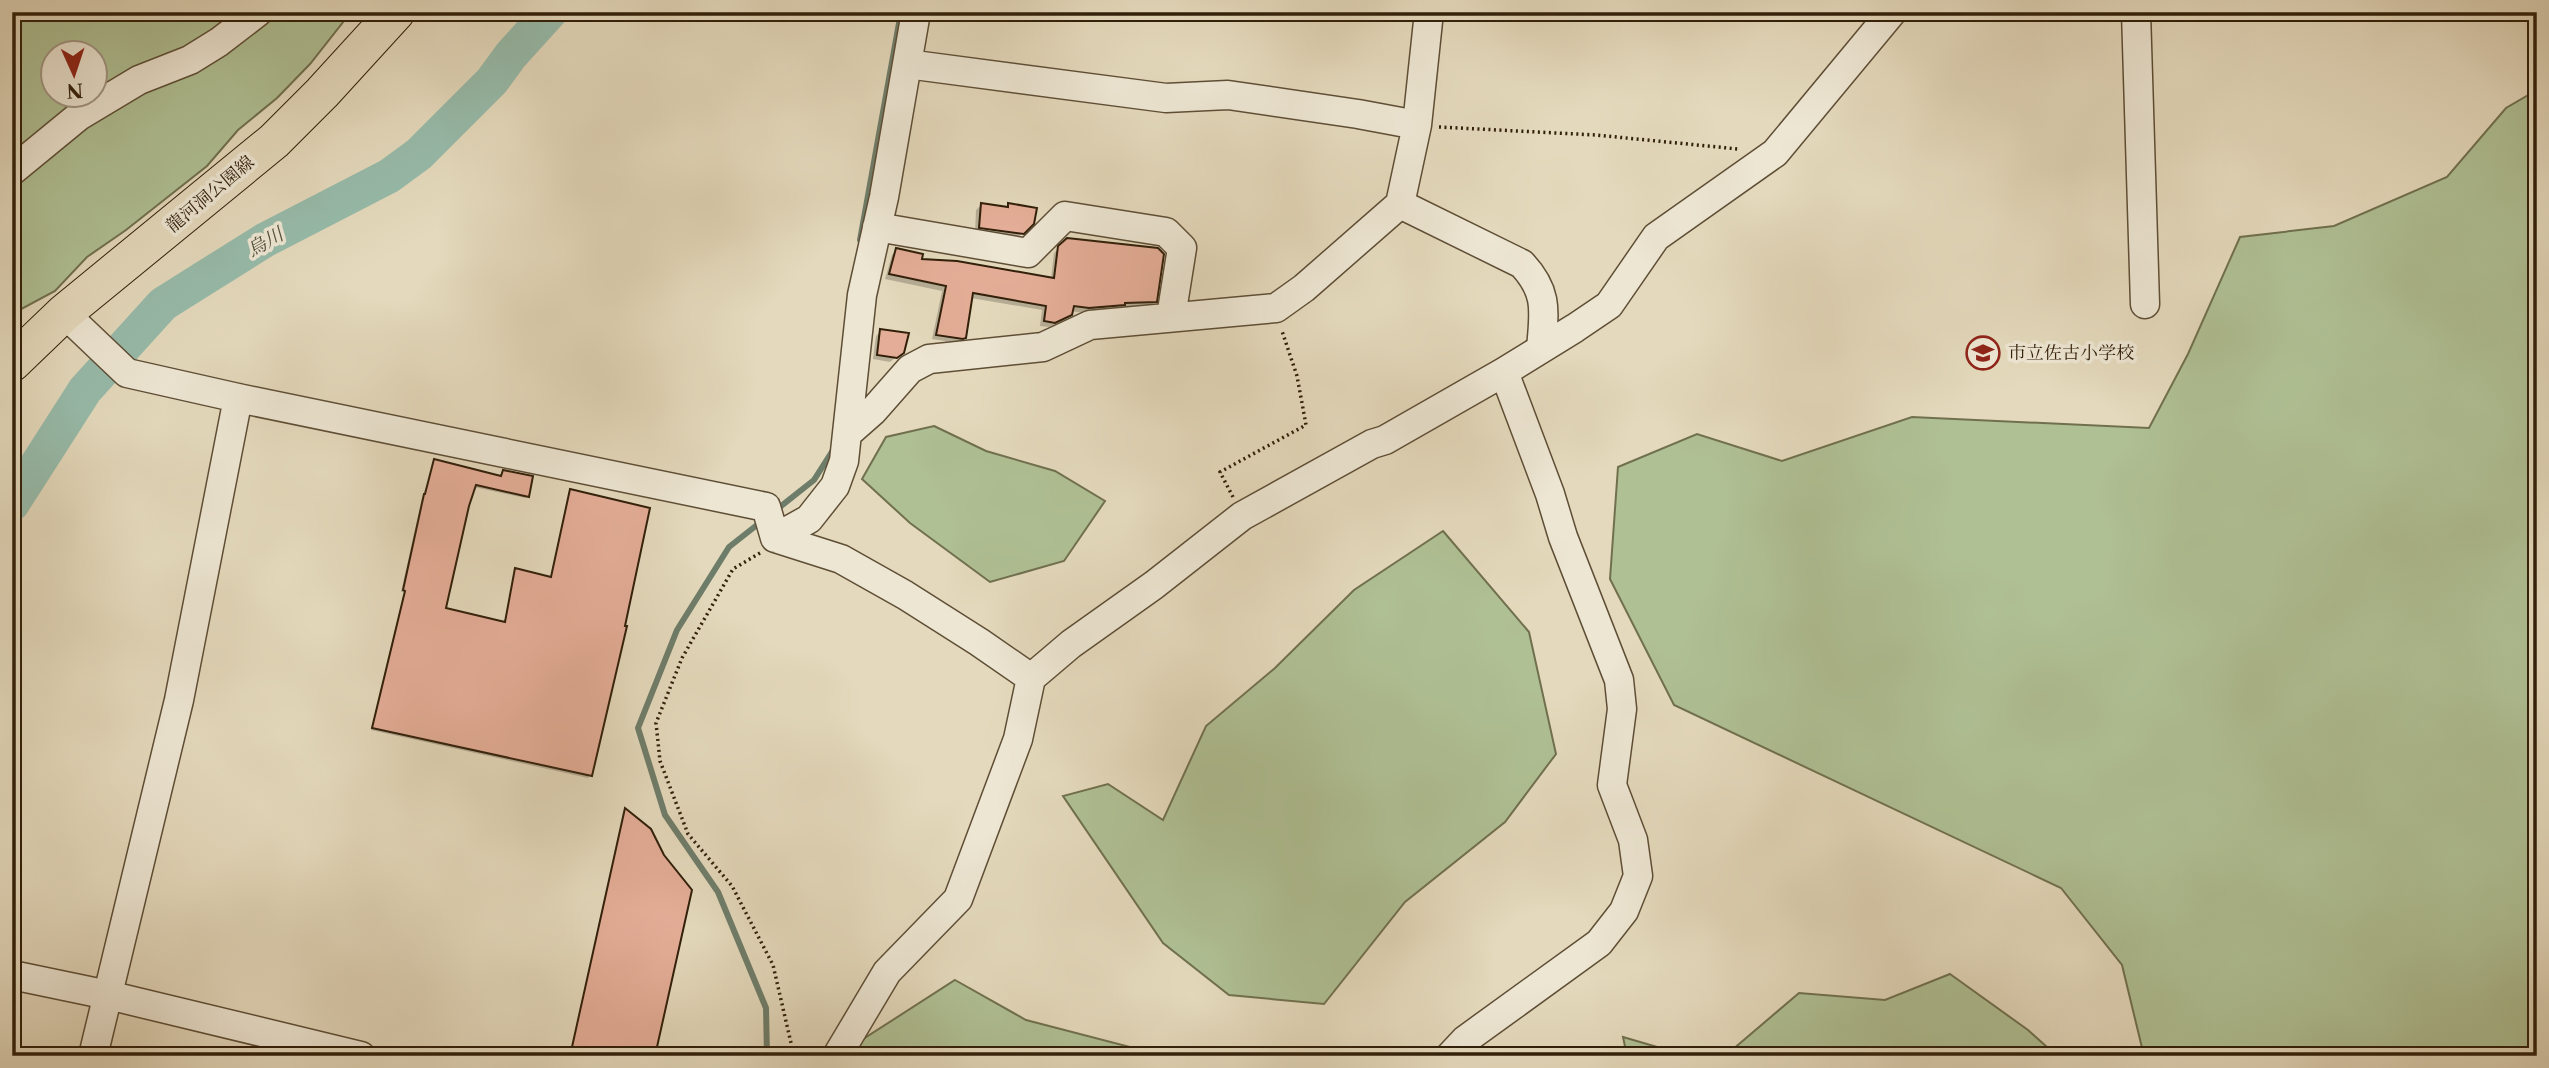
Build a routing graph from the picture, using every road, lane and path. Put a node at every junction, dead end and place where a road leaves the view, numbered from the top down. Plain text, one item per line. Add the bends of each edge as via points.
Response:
1 (258, 12) edge
2 (396, 12) edge
3 (916, 12) edge
4 (1429, 12) edge
5 (1892, 12) edge
6 (2136, 12) edge
7 (907, 64) junction
8 (1417, 125) junction
9 (1775, 153) junction
10 (12, 171) edge
11 (1400, 204) junction
12 (877, 227) junction
13 (2145, 304) dead end
14 (1276, 308) junction
15 (64, 313) junction
16 (1171, 317) junction
17 (1541, 349) junction
18 (12, 363) edge
19 (1504, 372) junction
20 (238, 398) junction
21 (848, 433) junction
22 (1242, 516) junction
23 (778, 540) junction
24 (1031, 678) junction
25 (12, 975) edge
26 (108, 995) junction
27 (93, 1056) edge
28 (361, 1056) edge
29 (794, 1056) edge
30 (837, 1056) edge
31 (1450, 1056) edge

1 - 10 street via 190,60 139,80 79,116
2 - 15 main road, 龍河洞公園線 via 274,141
3 - 7 street
4 - 8 street
5 - 9 street
6 - 13 street
7 - 8 street via 1166,98 1228,95
7 - 12 street
8 - 9 path via 1597,135
8 - 11 street
9 - 17 street via 1657,237 1609,305
11 - 14 street
11 - 17 street via 1522,264 1536,279 1545,304
12 - 16 street via 1028,253 1065,216 1166,232 1182,248
12 - 21 street via 862,295
14 - 16 street
14 - 22 path via 1306,425 1220,472
15 - 18 main road, 龍河洞公園線
15 - 20 street via 127,373
16 - 21 street via 1090,325 1043,347 929,359 910,369
17 - 19 street
19 - 22 street
19 - 31 street via 1619,680 1622,709 1612,785 1633,840 1639,876 1624,911 1599,943
20 - 23 street via 766,507
20 - 26 street via 179,699
21 - 23 street via 835,486 809,519
22 - 24 street
23 - 24 street via 841,559 905,594
23 - 29 path via 733,569 682,658 656,723 660,761 688,834 732,886 774,965
24 - 30 street via 1017,739 958,899 887,972
25 - 26 street
26 - 27 street
26 - 28 street

